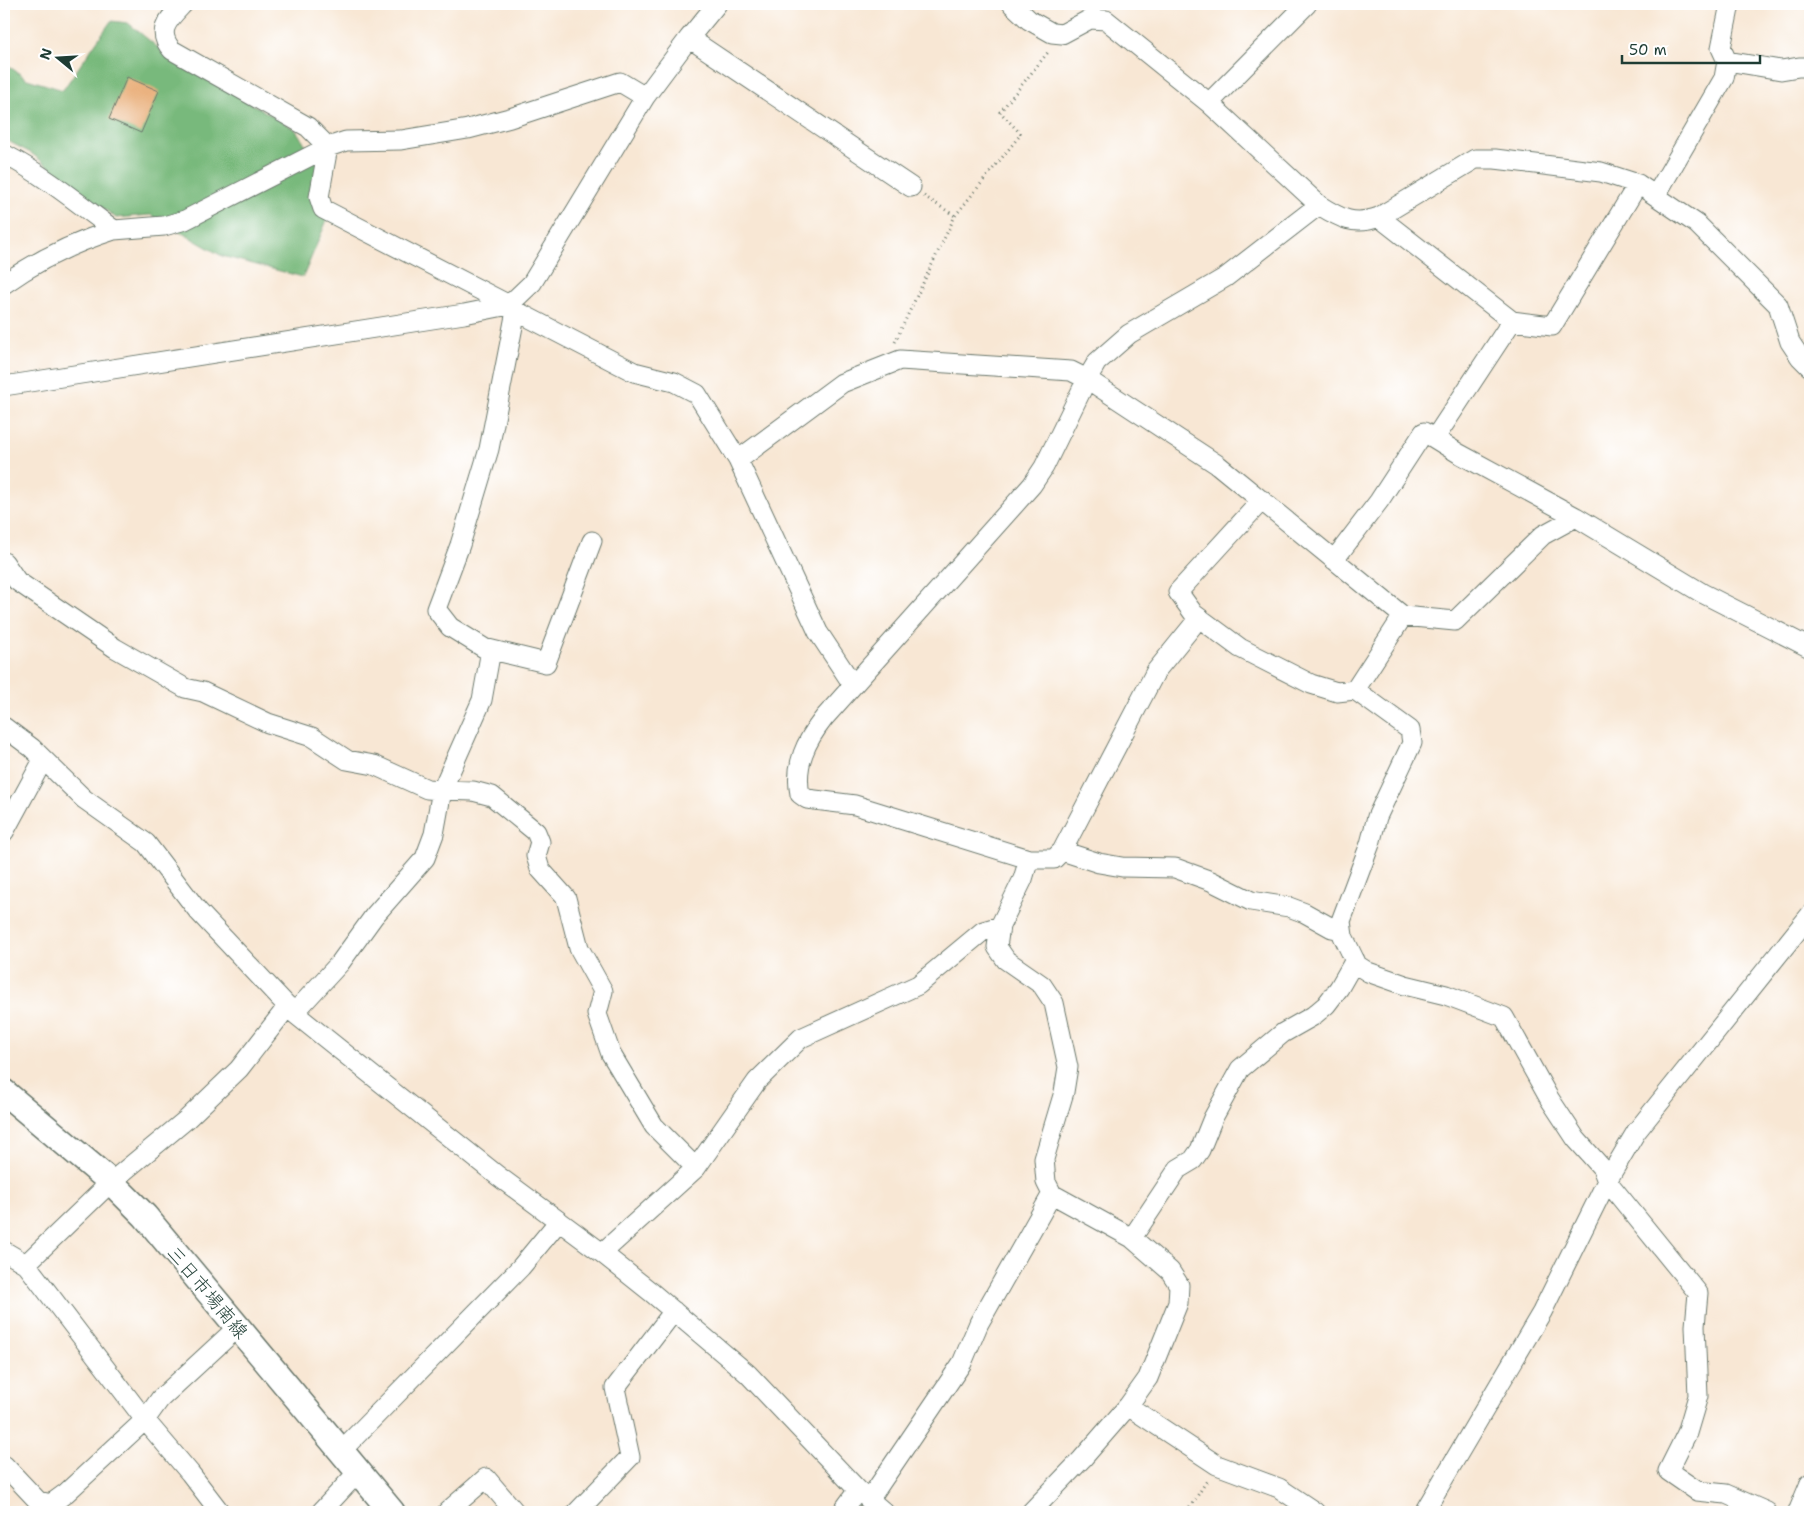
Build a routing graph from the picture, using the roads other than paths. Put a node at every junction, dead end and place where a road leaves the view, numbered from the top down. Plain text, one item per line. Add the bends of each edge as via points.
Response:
1 (183, 4) edge
2 (717, 4) edge
3 (1012, 4) edge
4 (1307, 4) edge
5 (1730, 4) edge
6 (689, 38) junction
7 (1727, 60) junction
8 (1810, 67) edge
9 (645, 97) junction
10 (1209, 103) junction
11 (328, 147) junction
12 (4, 154) edge
13 (1638, 184) junction
14 (911, 187) road end
15 (1656, 195) junction
16 (1319, 204) junction
17 (1380, 217) junction
18 (114, 230) junction
19 (4, 284) edge
20 (512, 308) junction
21 (1512, 321) junction
22 (1810, 367) edge
23 (1087, 379) junction
24 (4, 386) edge
25 (1435, 438) junction
26 (738, 460) junction
27 (1262, 500) junction
28 (1576, 517) junction
29 (592, 541) dead end
30 (1334, 560) junction
31 (4, 562) edge
32 (1402, 616) junction
33 (1199, 618) junction
34 (1810, 648) edge
35 (491, 650) junction
36 (853, 685) junction
37 (1355, 690) junction
38 (4, 727) edge
39 (43, 760) junction
40 (442, 790) junction
41 (4, 832) edge
42 (1062, 851) junction
43 (1029, 859) junction
44 (1810, 915) edge
45 (1000, 926) junction
46 (1342, 930) junction
47 (1355, 960) junction
48 (291, 1010) junction
49 (4, 1092) edge
50 (696, 1168) junction
51 (1607, 1181) junction
52 (111, 1182) junction
53 (1052, 1194) junction
54 (559, 1221) junction
55 (1132, 1238) junction
56 (4, 1251) edge
57 (602, 1253) junction
58 (26, 1264) junction
59 (674, 1311) junction
60 (238, 1327) junction
61 (1128, 1406) junction
62 (145, 1420) junction
63 (341, 1451) junction
64 (358, 1472) junction
65 (7, 1474) edge
66 (1810, 1483) edge
67 (864, 1495) junction
68 (220, 1512) edge
69 (321, 1512) edge
70 (392, 1512) edge
71 (447, 1512) edge
72 (515, 1512) edge
73 (577, 1512) edge
74 (842, 1512) edge
75 (884, 1512) edge
76 (1031, 1512) edge
77 (1315, 1512) edge
78 (1424, 1512) edge
79 (1768, 1512) edge
80 (1798, 1512) edge

1 - 11 street via 169,18 163,31 164,41 172,50 308,126
2 - 6 street
3 - 10 street via 1029,20 1052,33 1062,34 1090,19 1106,20
4 - 10 street
5 - 7 street via 1720,48
6 - 9 street
6 - 14 street
7 - 8 street via 1781,70
7 - 15 street via 1724,78
9 - 11 street via 620,82 468,129 401,140 346,141
9 - 20 street via 532,282
10 - 16 street
11 - 18 street via 185,220 164,226
11 - 20 street via 319,197 324,209
12 - 18 street via 30,167
13 - 15 street
13 - 17 street via 1601,172 1475,159
13 - 21 street via 1552,326
15 - 22 street via 1697,224 1778,305 1790,342
16 - 17 street via 1349,221 1366,222
16 - 23 street via 1226,277 1129,334 1098,362
17 - 21 street
18 - 19 street via 79,241 28,267
20 - 24 street
20 - 26 street via 634,372 674,382 697,394
20 - 35 street via 489,449 460,545 436,609 450,627
21 - 25 street
23 - 26 street via 1071,371 900,360 842,383
23 - 27 street via 1218,465
23 - 36 street via 1032,485
25 - 28 street
25 - 30 street via 1424,432 1379,501
26 - 36 street via 818,632
27 - 30 street
27 - 33 street via 1178,592
28 - 32 street via 1543,535 1456,621
28 - 34 street via 1702,593
29 - 35 street via 546,663
30 - 32 street
31 - 40 street via 18,581 115,648 185,688 203,692 268,723 312,737 347,760 374,765 427,789
32 - 37 street
33 - 37 street via 1240,648 1311,684 1337,692
33 - 42 street via 1156,671
35 - 40 street via 482,700
36 - 43 street via 810,736 800,761 797,782 800,794 807,799 855,805
37 - 46 street via 1410,730 1412,743 1377,817 1341,921
38 - 39 street
39 - 41 street
39 - 48 street via 84,799 146,843 198,911
40 - 48 street via 434,834 425,858 374,916 340,963
40 - 50 street via 473,791 492,796 536,832 540,842 536,856 540,869 566,898 579,948 603,991 597,1014 611,1054 654,1126
42 - 43 street via 1054,860
42 - 46 street via 1122,868 1175,868 1252,901 1289,907
43 - 45 street
44 - 51 street via 1636,1132
45 - 50 street via 983,931 918,985 801,1038 757,1081
45 - 53 street via 996,946 1006,960 1042,985 1054,1004 1068,1067 1044,1159 1046,1182
46 - 47 street
47 - 51 street via 1368,972 1446,995 1504,1017 1549,1098 1576,1139 1602,1168
47 - 55 street via 1326,1005 1284,1033 1240,1069 1213,1118 1200,1150 1193,1160 1178,1169
48 - 52 street via 239,1069 187,1119
48 - 54 street
49 - 52 main road, 三日市場南線
50 - 57 street
51 - 78 street via 1542,1312
51 - 79 street via 1698,1293 1695,1326 1698,1396 1687,1433 1668,1472 1697,1491 1726,1494
52 - 58 street
52 - 60 main road, 三日市場南線 via 145,1216
53 - 55 street
53 - 67 street via 979,1323 962,1363
54 - 57 street
54 - 63 street via 522,1267
55 - 61 street via 1170,1271 1179,1285 1178,1303 1148,1378
56 - 58 street
57 - 59 street
58 - 62 street
59 - 67 street via 748,1374
59 - 73 street via 615,1388 630,1457
60 - 62 street via 160,1399
60 - 63 main road, 三日市場南線
61 - 76 street
61 - 77 street via 1217,1465 1279,1488
62 - 65 street via 50,1504 38,1501
62 - 68 street
63 - 64 main road, 三日市場南線
64 - 69 street
64 - 70 main road, 三日市場南線
66 - 80 street
67 - 74 street
67 - 75 street
71 - 72 street via 486,1478

